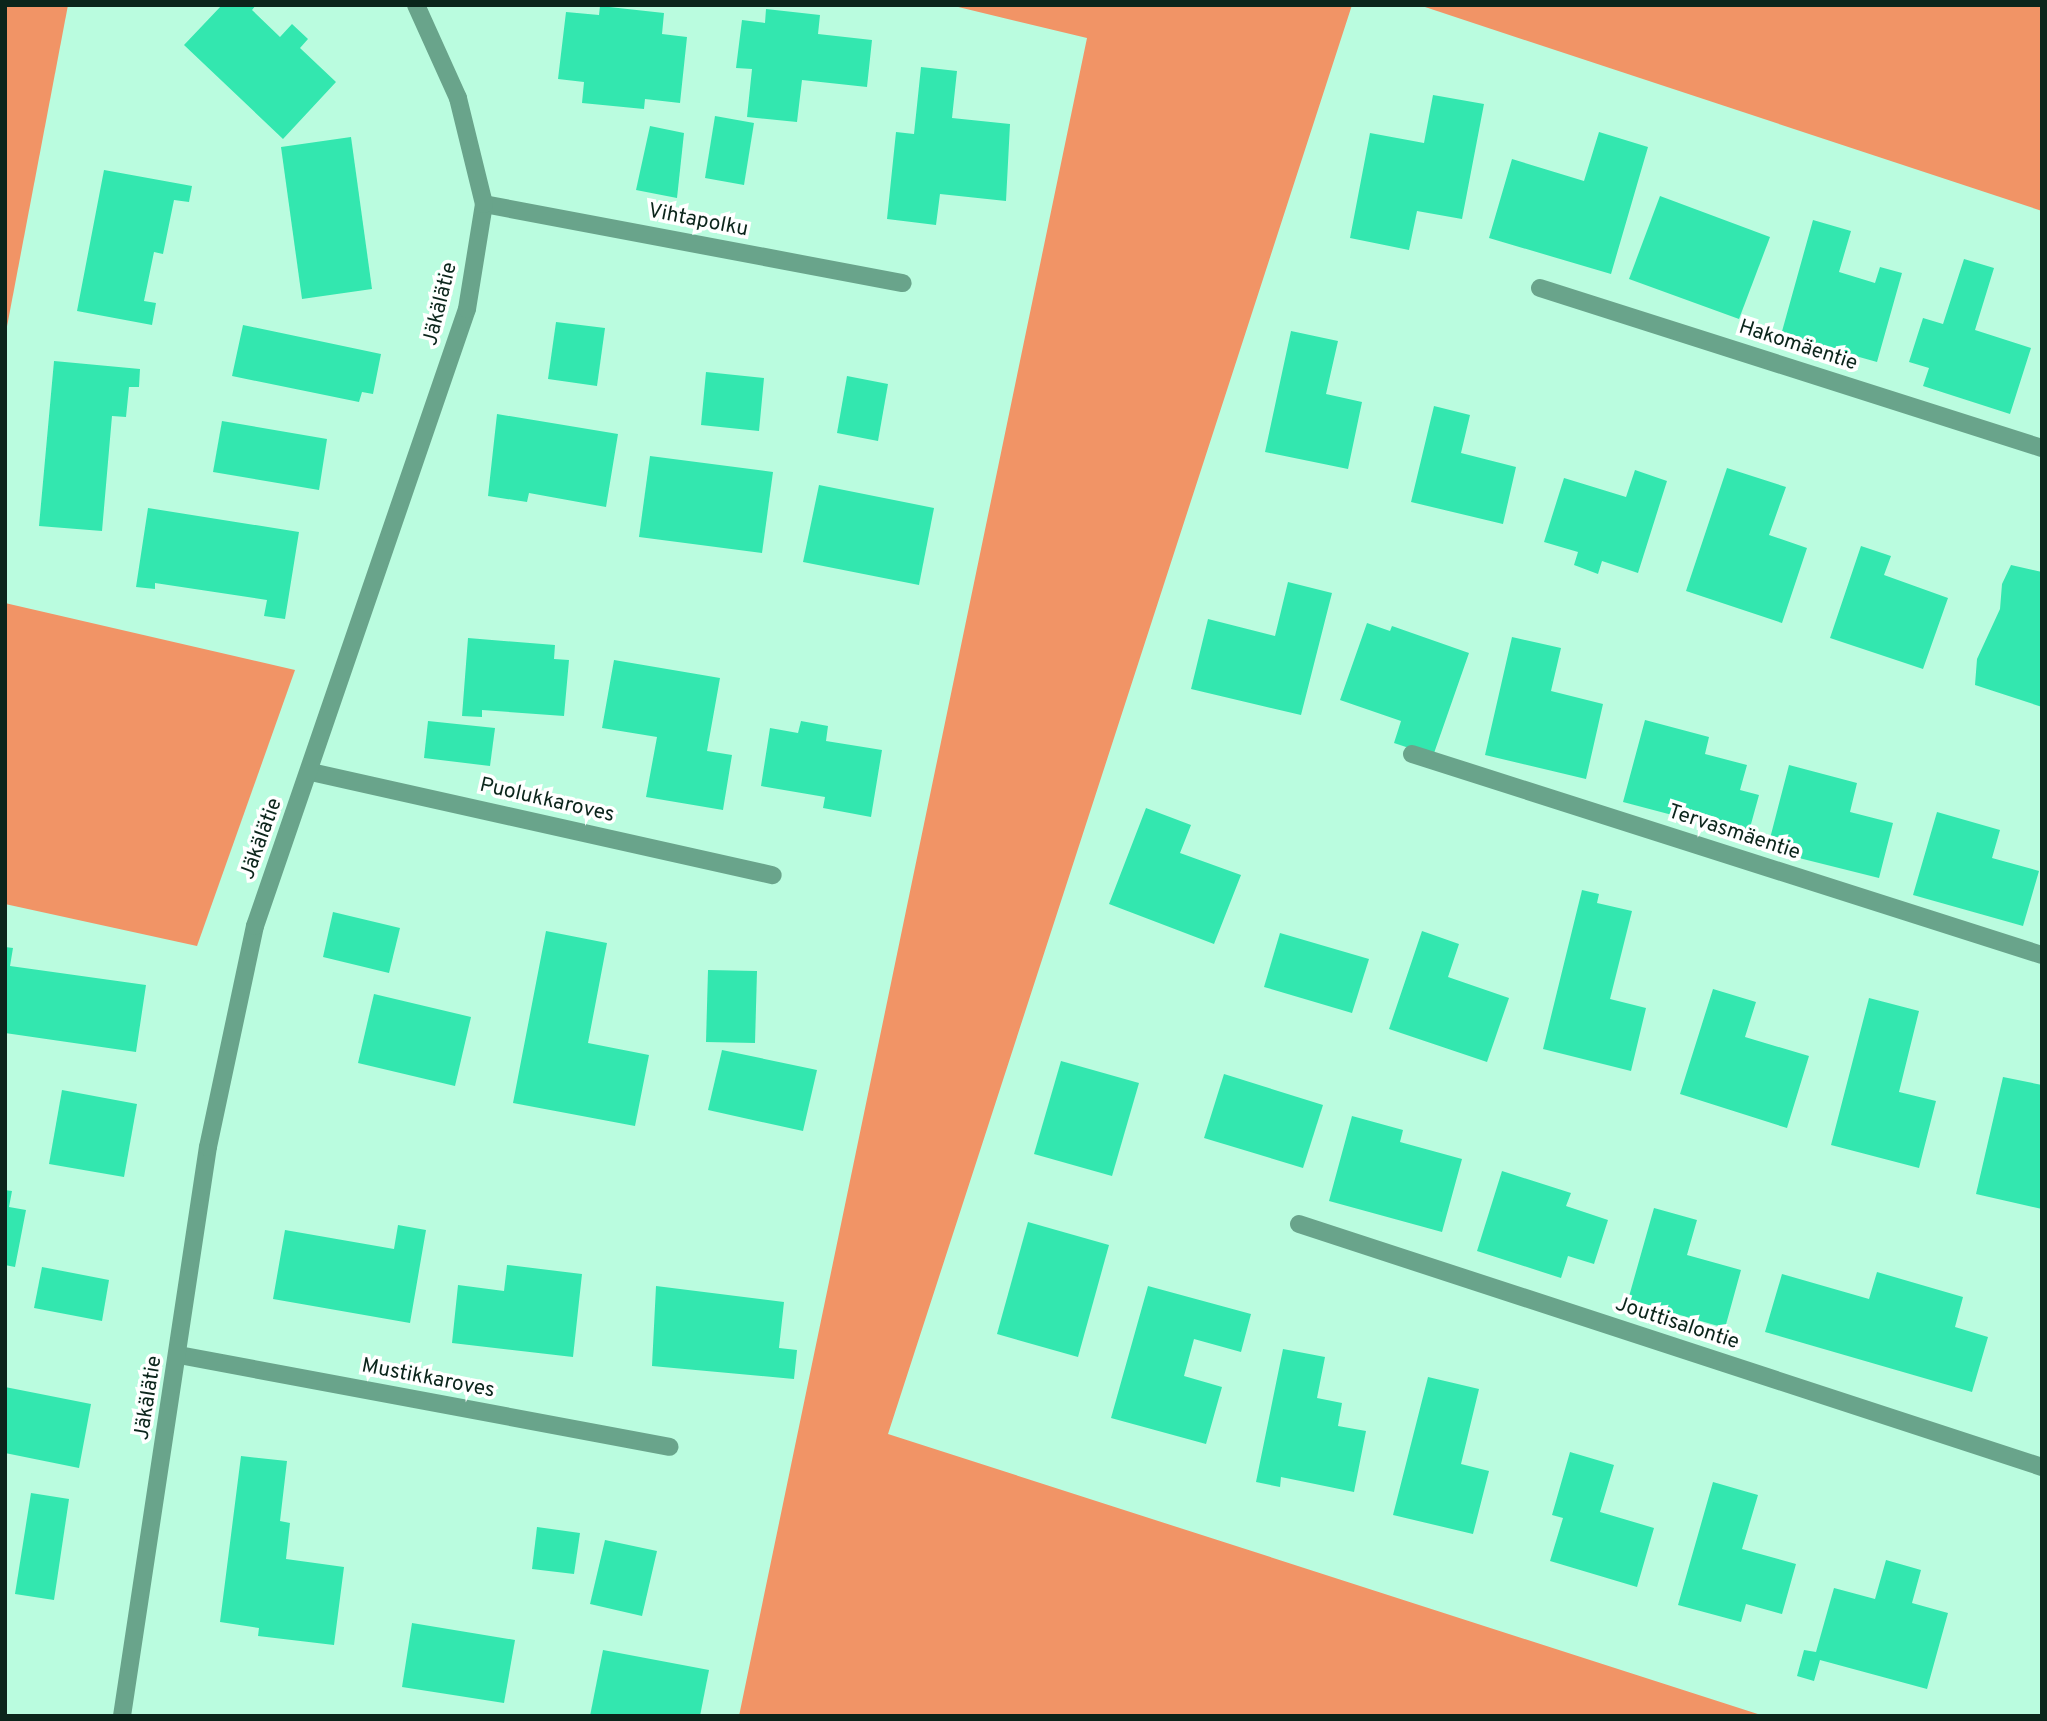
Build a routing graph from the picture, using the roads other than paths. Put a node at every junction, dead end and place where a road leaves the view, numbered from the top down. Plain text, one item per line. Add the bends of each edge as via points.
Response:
1 (416, 5) edge
2 (484, 204) junction
3 (903, 283) dead end
4 (1540, 288) dead end
5 (2042, 448) edge
6 (1412, 754) dead end
7 (311, 772) junction
8 (773, 875) dead end
9 (2042, 955) edge
10 (1299, 1224) dead end
11 (179, 1355) junction
12 (669, 1447) dead end
13 (2042, 1467) edge
14 (122, 1716) edge

1 - 2 street, Jäkälätie via 458,98
2 - 3 street, Vihtapolku
2 - 7 street, Jäkälätie via 467,309
4 - 5 street, Hakomäentie
6 - 9 street, Tervasmäentie
7 - 8 street, Puolukkaroves
7 - 11 street, Jäkälätie via 255,926 208,1147
10 - 13 street, Jouttisalontie
11 - 12 street, Mustikkaroves
11 - 14 street, Jäkälätie

